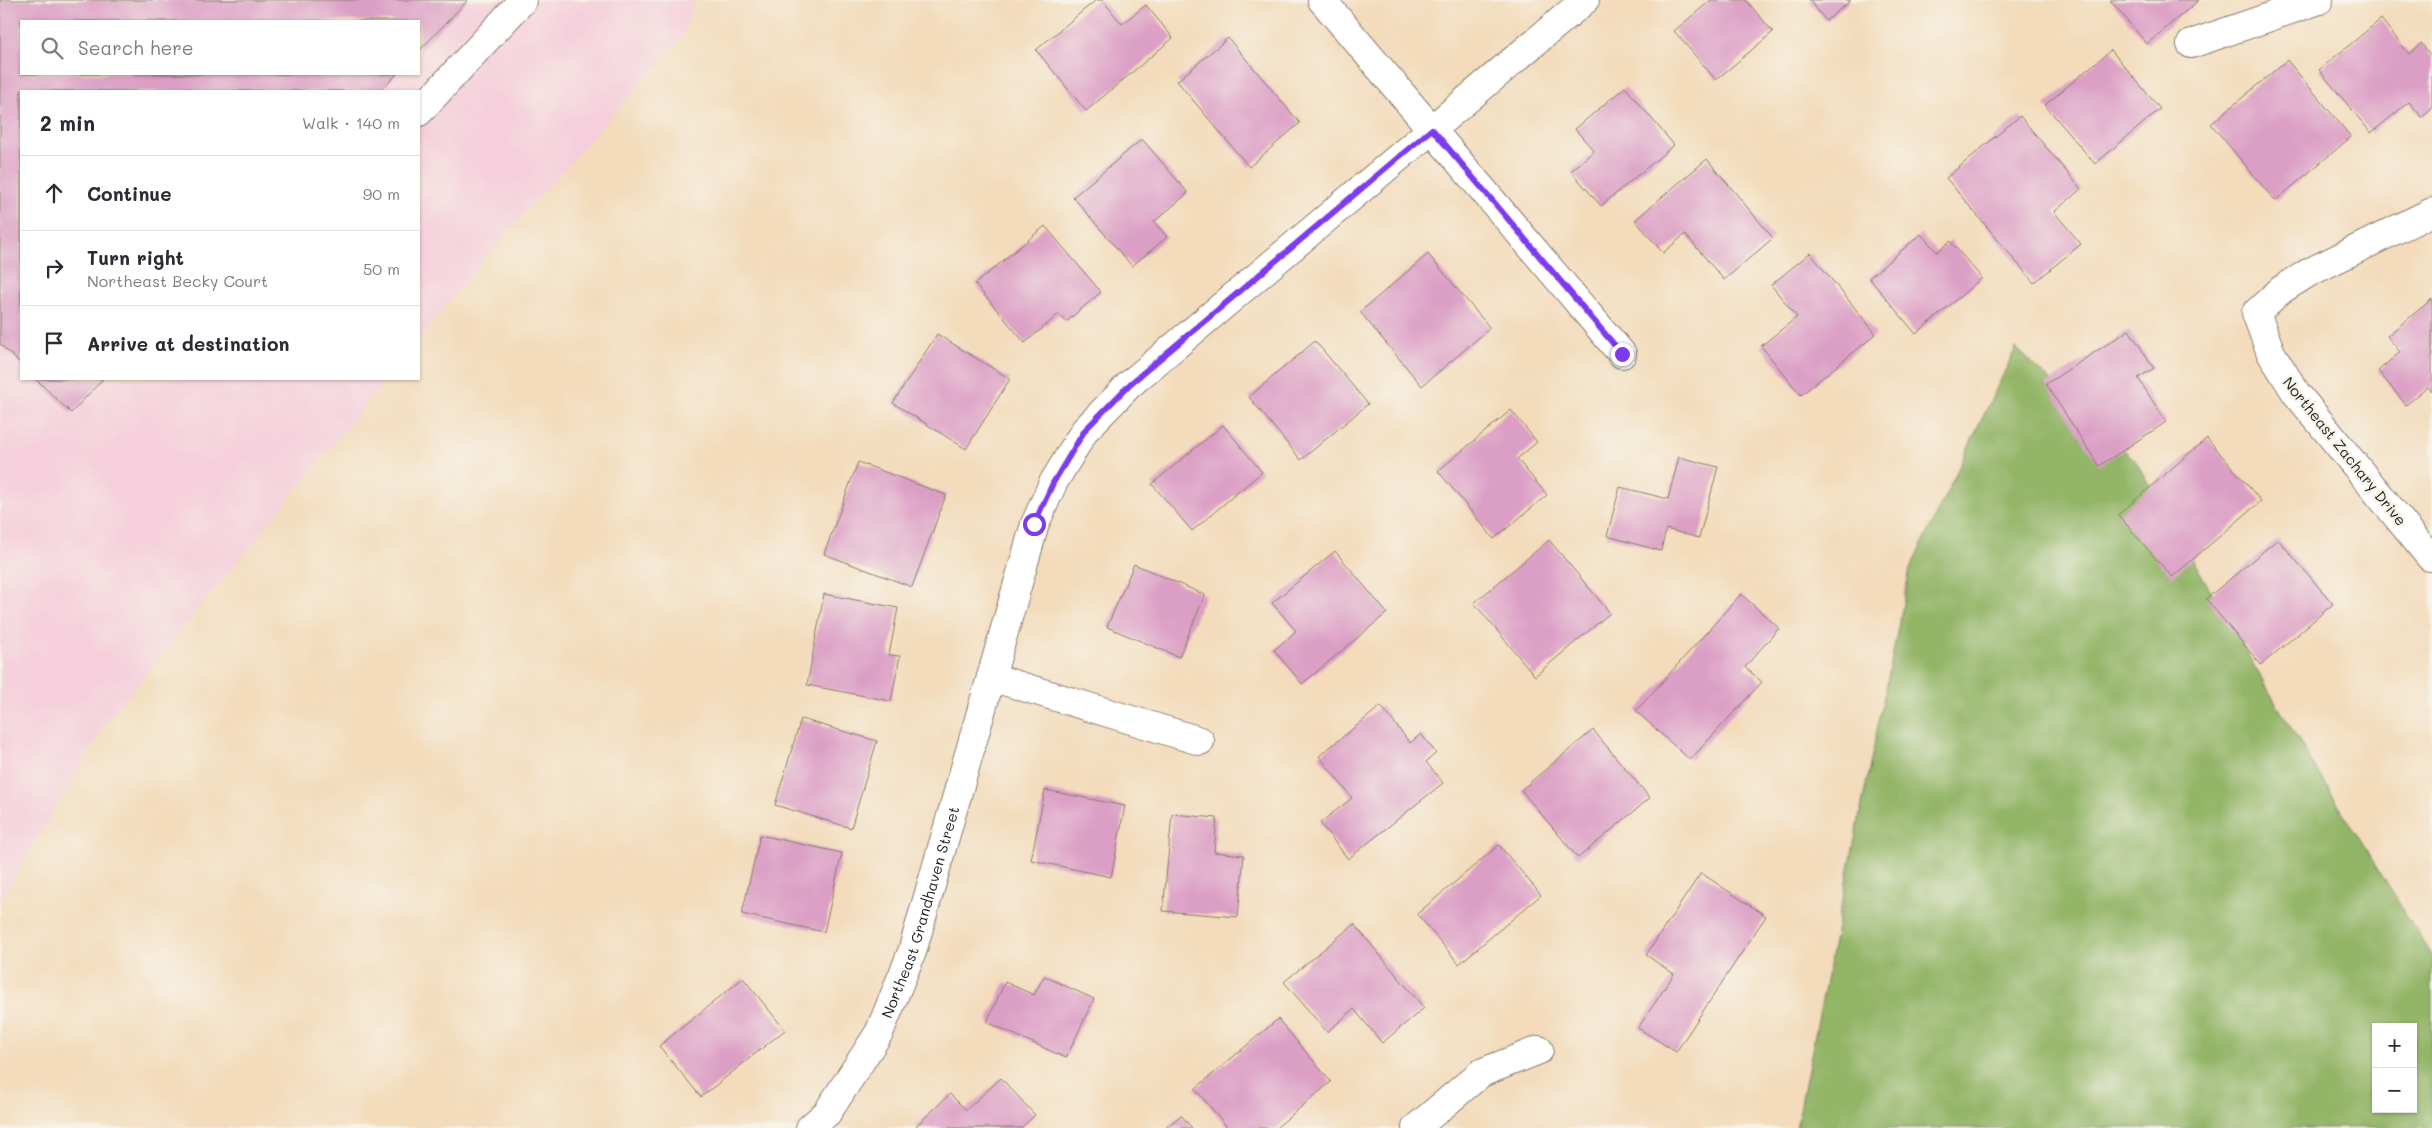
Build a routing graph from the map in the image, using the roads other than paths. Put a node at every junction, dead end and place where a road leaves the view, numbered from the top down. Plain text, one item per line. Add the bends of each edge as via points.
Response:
1 (523, 0) edge
2 (1322, 0) edge
3 (1585, 0) edge
4 (2319, 0) edge
5 (2191, 44) dead end
6 (420, 111) edge
7 (1432, 129) junction
8 (2432, 212) edge
9 (1622, 354) dead end
10 (2430, 557) dead end
11 (991, 677) junction
12 (1200, 742) dead end
13 (1538, 1050) dead end
14 (810, 1128) edge
15 (1416, 1128) edge

1 - 6 street
2 - 7 street
3 - 7 street, Northeast Grandhaven Street
4 - 5 street
7 - 9 street
7 - 11 street, Northeast Grandhaven Street via 1130,384 1085,430 1053,483 1034,524
8 - 10 street, Northeast Zachary Drive via 2308,273 2281,290 2256,313 2271,353 2296,393
11 - 12 street
11 - 14 street, Northeast Grandhaven Street via 909,962 880,1034 827,1113
13 - 15 street via 1481,1073

